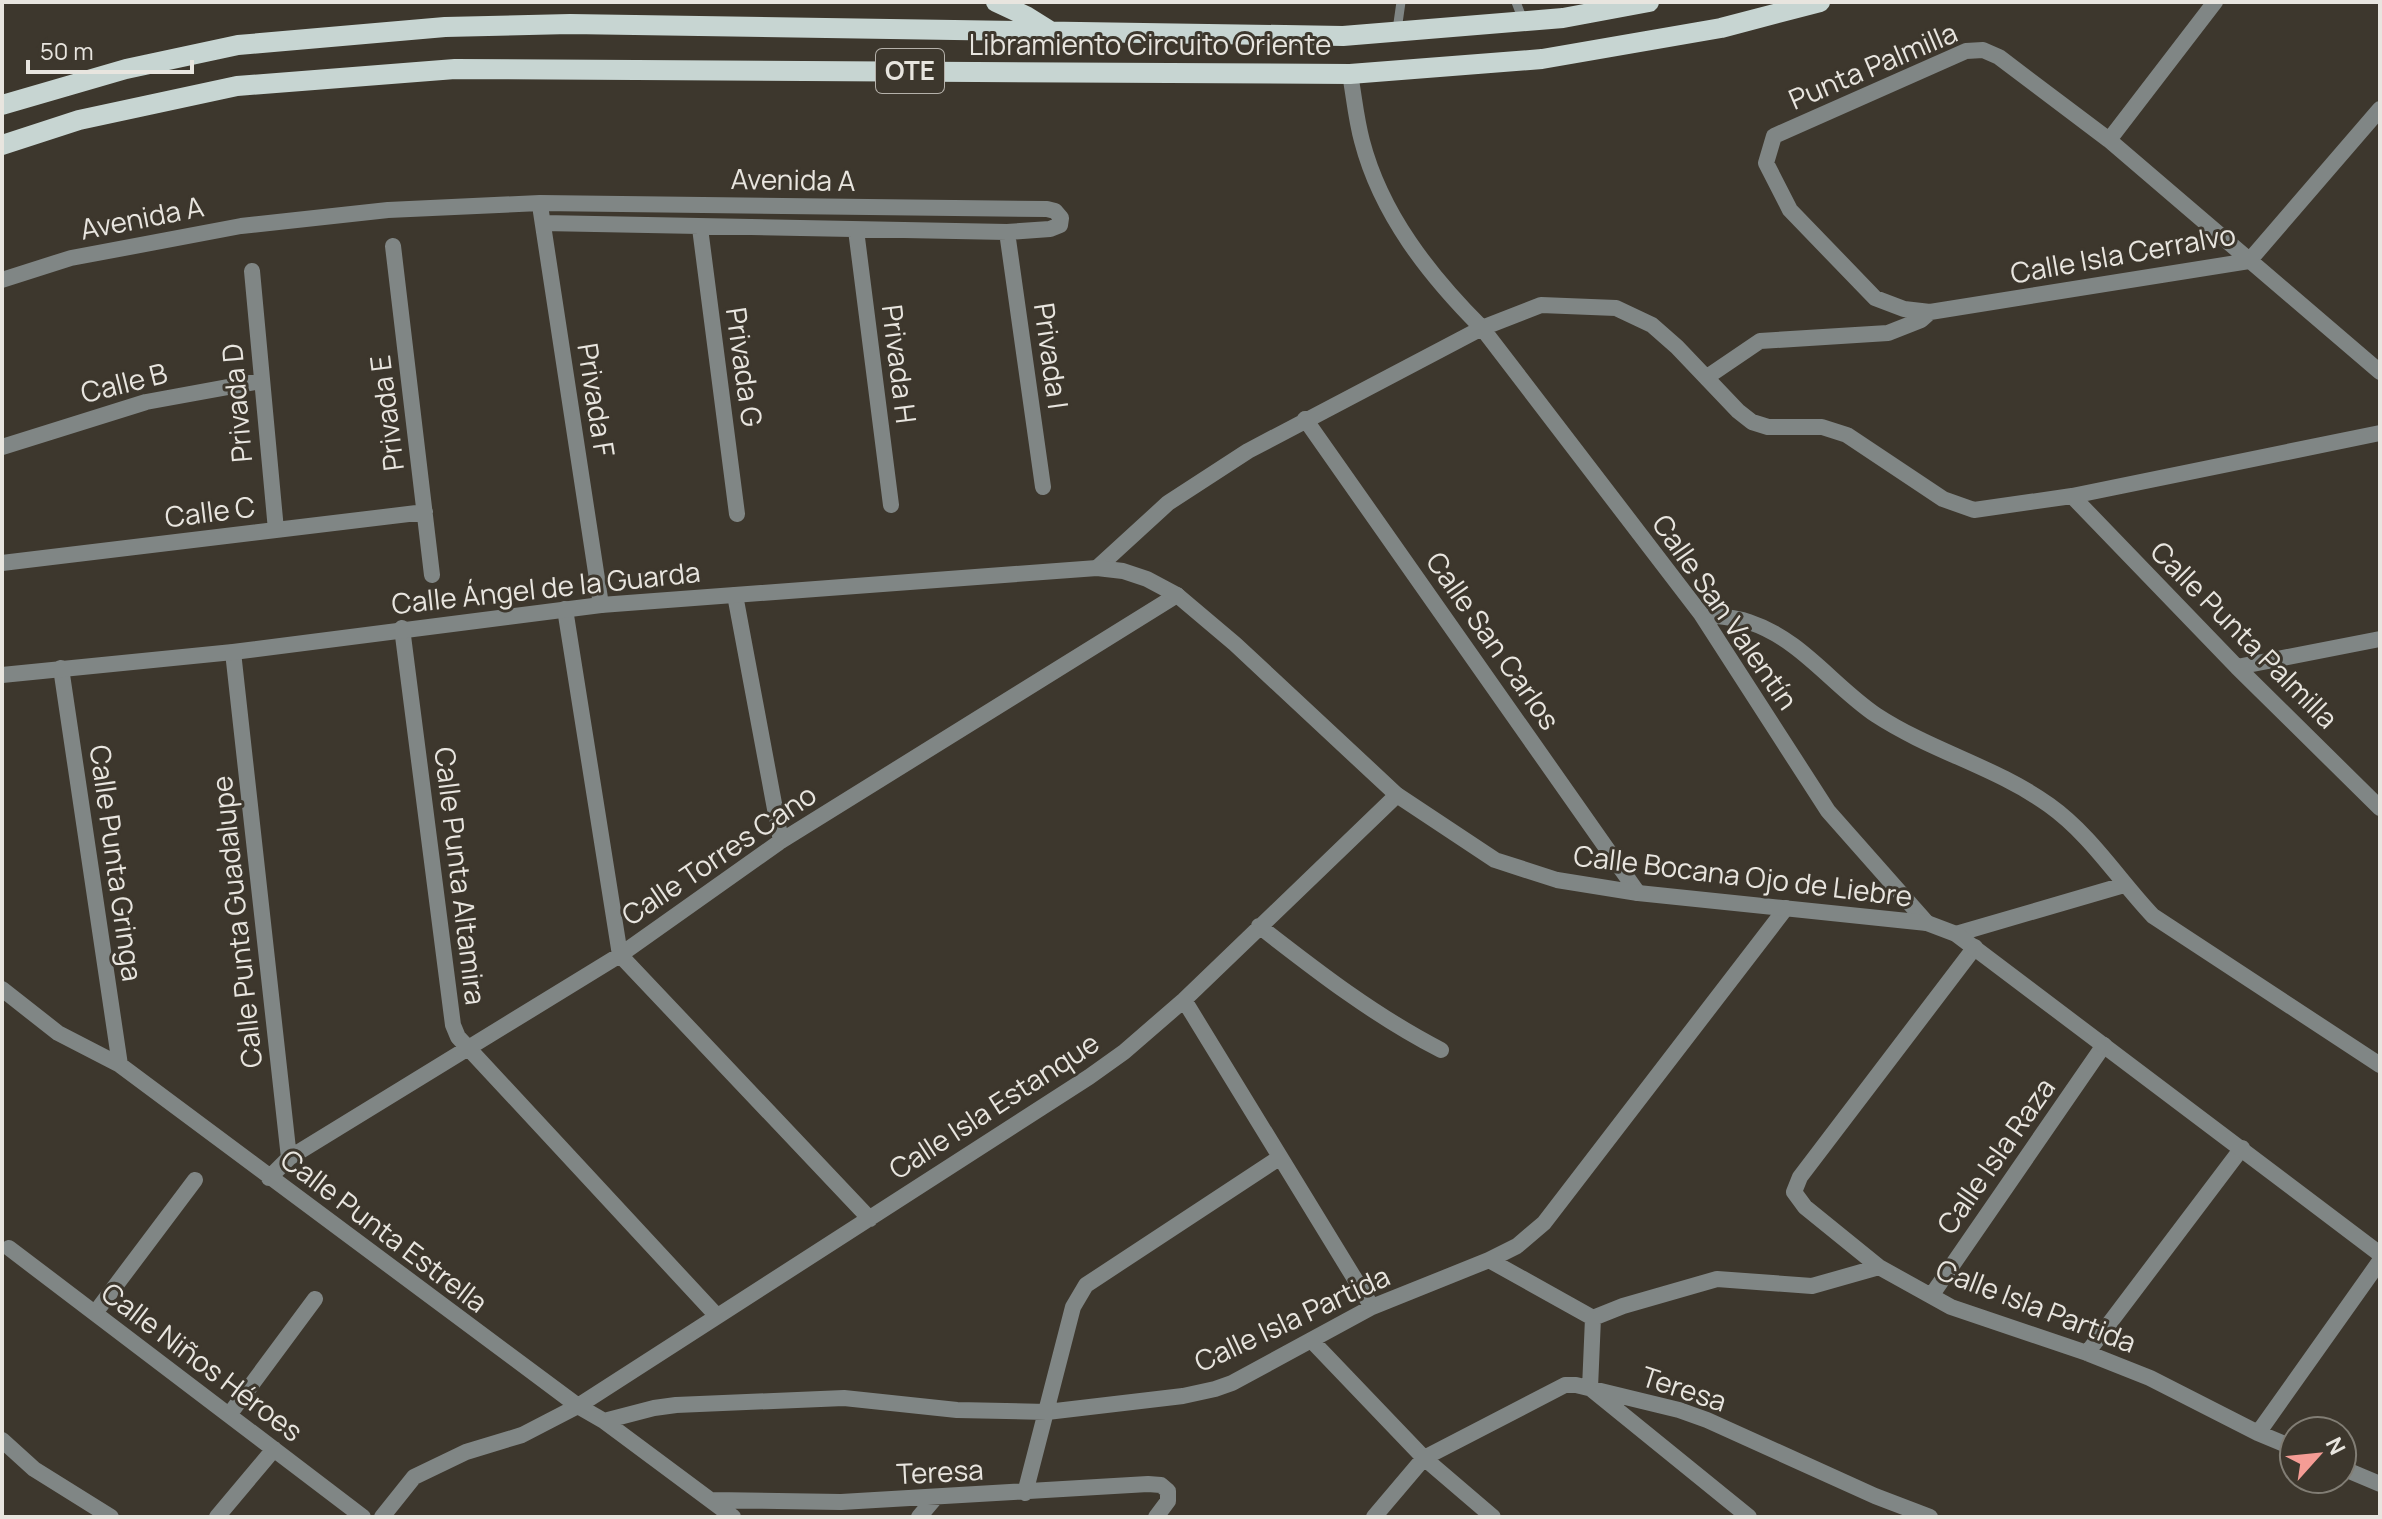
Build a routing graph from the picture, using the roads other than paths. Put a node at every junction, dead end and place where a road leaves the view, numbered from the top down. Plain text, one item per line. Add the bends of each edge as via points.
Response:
1 (996, 2) edge
2 (1401, 2) edge
3 (1649, 2) edge
4 (1820, 2) edge
5 (2215, 2) edge
6 (1520, 11) edge
7 (1050, 31) junction
8 (1397, 32) junction
9 (1350, 74) junction
10 (2, 105) edge
11 (2380, 109) edge
12 (2109, 140) junction
13 (2, 145) edge
14 (540, 203) junction
15 (543, 223) junction
16 (700, 228) junction
17 (856, 230) junction
18 (1007, 232) junction
19 (393, 246) dead end
20 (2249, 261) junction
21 (252, 271) dead end
22 (2, 280) edge
23 (1904, 309) joint
24 (1930, 312) junction
25 (1482, 328) junction
26 (2380, 372) edge
27 (1707, 377) junction
28 (261, 381) junction
29 (1305, 419) junction
30 (2380, 433) edge
31 (2, 447) edge
32 (1043, 487) dead end
33 (2072, 496) junction
34 (891, 505) dead end
35 (425, 512) junction
36 (737, 514) dead end
37 (276, 530) junction
38 (2, 563) edge
39 (1097, 568) junction
40 (432, 575) dead end
41 (735, 595) junction
42 (1177, 595) junction
43 (601, 605) junction
44 (565, 609) junction
45 (1701, 614) junction
46 (402, 628) junction
47 (2380, 639) edge
48 (233, 652) junction
49 (2237, 667) junction
50 (61, 668) junction
51 (2, 675) edge
52 (1397, 795) junction
53 (2380, 808) edge
54 (781, 841) junction
55 (2124, 885) junction
56 (1638, 893) junction
57 (1786, 908) junction
58 (1927, 923) junction
59 (1259, 926) junction
60 (1956, 934) junction
61 (1975, 947) junction
62 (620, 955) junction
63 (2, 989) edge
64 (1184, 1000) junction
65 (2104, 1045) junction
66 (467, 1050) junction
67 (1441, 1050) dead end
68 (120, 1065) junction
69 (2380, 1065) edge
70 (2242, 1148) junction
71 (289, 1158) junction
72 (1279, 1158) junction
73 (269, 1178) junction
74 (195, 1180) dead end
75 (870, 1219) junction
76 (9, 1248) dead end
77 (2380, 1254) edge
78 (1489, 1260) junction
79 (2380, 1261) edge
80 (1879, 1267) junction
81 (1931, 1296) junction
82 (315, 1299) dead end
83 (1372, 1307) junction
84 (95, 1313) junction
85 (717, 1316) junction
86 (1593, 1318) junction
87 (1312, 1341) junction
88 (2087, 1353) junction
89 (1590, 1388) junction
90 (578, 1406) junction
91 (1047, 1412) junction
92 (229, 1415) junction
93 (604, 1421) junction
94 (2258, 1433) junction
95 (2, 1440) edge
96 (2278, 1441) edge
97 (274, 1449) junction
98 (1424, 1458) junction
99 (2358, 1475) edge
100 (2380, 1484) edge
101 (1025, 1493) junction
102 (935, 1498) junction
103 (712, 1500) junction
104 (111, 1517) edge
105 (217, 1517) edge
106 (363, 1517) edge
107 (382, 1517) edge
108 (733, 1517) edge
109 (919, 1517) edge
110 (1156, 1517) edge
111 (1374, 1517) edge
112 (1493, 1517) edge
113 (1749, 1517) edge
114 (1930, 1517) edge

1 - 7 main road
2 - 8 lane
3 - 6 main road, Libramiento Circuito Oriente / OTE via 1563,18
4 - 9 main road, Libramiento Circuito Oriente / OTE via 1721,28 1542,59
5 - 12 street
6 - 8 main road, Libramiento Circuito Oriente / OTE
7 - 8 main road, Libramiento Circuito Oriente / OTE via 1343,36
7 - 10 main road, Libramiento Circuito Oriente / OTE via 445,27 238,45 126,69
9 - 13 main road, Libramiento Circuito Oriente / OTE via 455,69 237,86 79,120
9 - 25 street, Calle San Valentín via 1362,141 1382,193 1416,254
11 - 20 street, Calle Isla Cerralvo
12 - 20 street
12 - 23 street, Punta Palmilla via 1983,50 1966,51 1774,136 1766,163 1790,210 1875,298
14 - 15 street, Privada F
14 - 18 street, Avenida A via 1047,209 1061,218 1060,225 1050,229
14 - 22 street, Avenida A via 388,210 241,226 71,258
15 - 16 street, Avenida A
15 - 43 street, Privada F
16 - 17 street, Avenida A
16 - 36 street, Privada G
17 - 18 street, Avenida A
17 - 34 street, Privada H
18 - 32 street, Privada I
19 - 35 street, Privada E
20 - 24 street, Calle Isla Cerralvo
20 - 26 street
21 - 28 street, Privada D
23 - 24 street, Calle Isla Cerralvo
24 - 27 street via 1888,333 1760,341
25 - 27 street via 1541,305 1616,308 1652,325
25 - 29 street
25 - 45 street, Calle San Valentín
27 - 33 street via 1752,422 1822,427 1847,435 1943,499 1974,510
28 - 31 street, Calle B via 146,402
28 - 37 street, Privada D
29 - 39 street via 1168,503
29 - 56 street, Calle San Carlos
30 - 33 street
33 - 49 street, Calle Punta Palmilla
35 - 37 street, Calle C
35 - 40 street, Privada E
37 - 38 street, Calle C
39 - 41 street, Calle Ángel de la Guarda
39 - 42 street, Calle Bocana Ojo de Liebre via 1147,579
41 - 43 street, Calle Ángel de la Guarda
41 - 54 street
42 - 52 street, Calle Bocana Ojo de Liebre
42 - 54 street, Calle Torres Cano
43 - 44 street, Calle Ángel de la Guarda
44 - 46 street, Calle Ángel de la Guarda
44 - 62 street
45 - 55 street via 1747,621 1778,634 1878,716 2049,805 2090,840
45 - 58 street, Calle San Valentín via 1828,811
46 - 48 street, Calle Ángel de la Guarda
46 - 66 street, Calle Punta Altamira via 453,1025
47 - 49 street
48 - 50 street, Calle Ángel de la Guarda
48 - 71 street, Calle Punta Guadalupe
49 - 53 street, Calle Punta Palmilla
50 - 51 street, Calle Ángel de la Guarda
50 - 68 street, Calle Punta Gringa
52 - 56 street, Calle Bocana Ojo de Liebre via 1495,860 1557,880
52 - 59 street, Calle Isla Estanque
54 - 62 street, Calle Torres Cano
55 - 60 street
55 - 69 street via 2153,916
56 - 57 street, Calle Bocana Ojo de Liebre
57 - 58 street, Calle Bocana Ojo de Liebre
57 - 78 street, Calle Isla Partida via 1544,1223 1517,1246
58 - 60 street, Calle Bocana Ojo de Liebre
59 - 64 street, Calle Isla Estanque
59 - 67 street via 1345,993
60 - 61 street, Calle Bocana Ojo de Liebre
61 - 65 street, Calle Bocana Ojo de Liebre
61 - 80 street, Calle Isla Partida via 1800,1177 1794,1192
62 - 66 street, Calle Torres Cano
62 - 75 street
63 - 68 street, Calle Punta Estrella via 58,1033
64 - 72 street
64 - 75 street, Calle Isla Estanque via 1089,1077
65 - 70 street, Calle Bocana Ojo de Liebre
65 - 81 street, Calle Isla Raza
66 - 71 street, Calle Torres Cano
66 - 85 street, Calle Punta Altamira
68 - 73 street, Calle Punta Estrella
70 - 77 street, Calle Bocana Ojo de Liebre
70 - 88 street
71 - 73 street
72 - 83 street
72 - 91 street via 1086,1285 1073,1307
73 - 90 street, Calle Punta Estrella
74 - 84 street
75 - 85 street, Calle Isla Estanque
76 - 84 street, Calle Niños Héroes
78 - 83 street, Calle Isla Partida
78 - 86 street
79 - 94 street
80 - 81 street, Calle Isla Partida
80 - 86 street via 1812,1286 1717,1279
81 - 88 street, Calle Isla Partida
82 - 92 street
83 - 87 street, Calle Isla Partida
84 - 92 street, Calle Niños Héroes
85 - 90 street, Calle Isla Estanque
86 - 89 street
87 - 91 street, Calle Isla Partida via 1215,1389
87 - 98 street
88 - 94 street, Calle Isla Partida via 2150,1378
89 - 98 street, Teresa via 1565,1385
89 - 113 street
89 - 114 street, Teresa via 1707,1420
90 - 93 street, Calle Punta Estrella
90 - 107 street, Calle Isla Estanque via 522,1435 466,1452 414,1477
91 - 93 street, Calle Isla Partida via 957,1410 844,1398 676,1405
91 - 101 street
92 - 97 street, Calle Niños Héroes
93 - 103 street, Calle Punta Estrella
94 - 96 street, Calle Isla Partida
95 - 104 street via 34,1469
97 - 105 street
97 - 106 street, Calle Niños Héroes
98 - 111 street
98 - 112 street
99 - 100 street
101 - 102 street, Teresa
101 - 110 street, Teresa via 1161,1485 1168,1491 1168,1501
102 - 103 street, Teresa
102 - 109 street
103 - 108 street, Calle Punta Estrella

